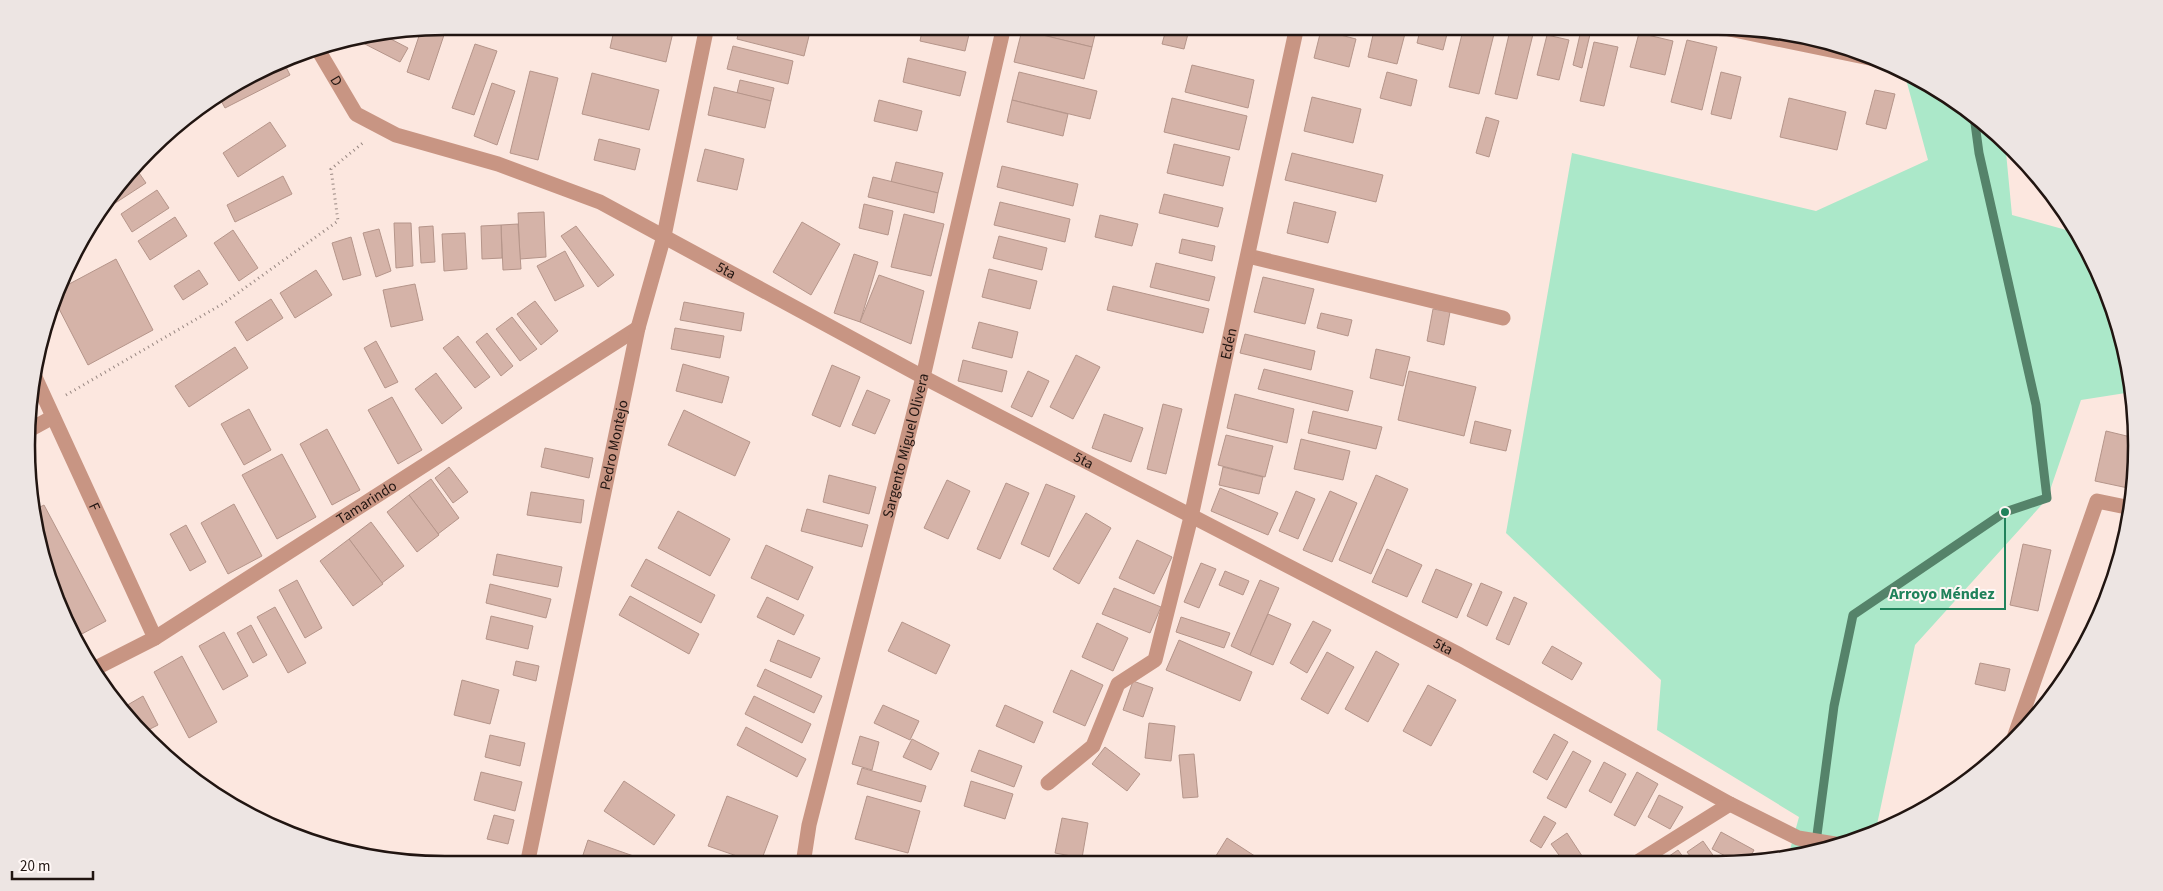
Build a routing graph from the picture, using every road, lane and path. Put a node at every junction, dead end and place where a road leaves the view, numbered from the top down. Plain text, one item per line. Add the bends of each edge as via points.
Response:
1 (705, 35) edge
2 (1002, 35) edge
3 (1295, 35) edge
4 (1793, 42) edge
5 (1812, 46) edge
6 (321, 55) edge
7 (356, 114) joint
8 (382, 128) junction
9 (664, 236) junction
10 (1248, 256) junction
11 (1503, 318) dead end
12 (638, 328) junction
13 (923, 377) junction
14 (40, 387) edge
15 (50, 411) junction
16 (36, 425) edge
17 (2123, 506) edge
18 (1191, 517) junction
19 (155, 638) junction
20 (99, 666) edge
21 (2019, 724) edge
22 (1048, 783) dead end
23 (1730, 804) junction
24 (1823, 842) edge
25 (529, 856) edge
26 (804, 856) edge
27 (1648, 856) edge

1 - 9 street, Pedro Montejo
2 - 13 street, Sargento Miguel Olivera
3 - 10 street, Edén
4 - 5 street
6 - 7 street, D
7 - 8 street, 5ta
8 - 9 street, 5ta via 396,135 498,164 600,202
8 - 15 path via 331,169 338,221 224,303
9 - 12 street, Pedro Montejo
9 - 13 street, 5ta
10 - 11 street
10 - 18 street, Edén
12 - 19 street, Tamarindo
12 - 25 street, Pedro Montejo
13 - 18 street, 5ta
13 - 26 street, Sargento Miguel Olivera via 809,824
14 - 15 street, F
15 - 16 street
15 - 19 street, F
17 - 21 street via 2097,501
18 - 22 street, Edén via 1155,660 1118,684 1093,746
18 - 23 street, 5ta via 1460,655
19 - 20 street, Tamarindo
23 - 24 street, 5ta via 1798,838
23 - 27 street

